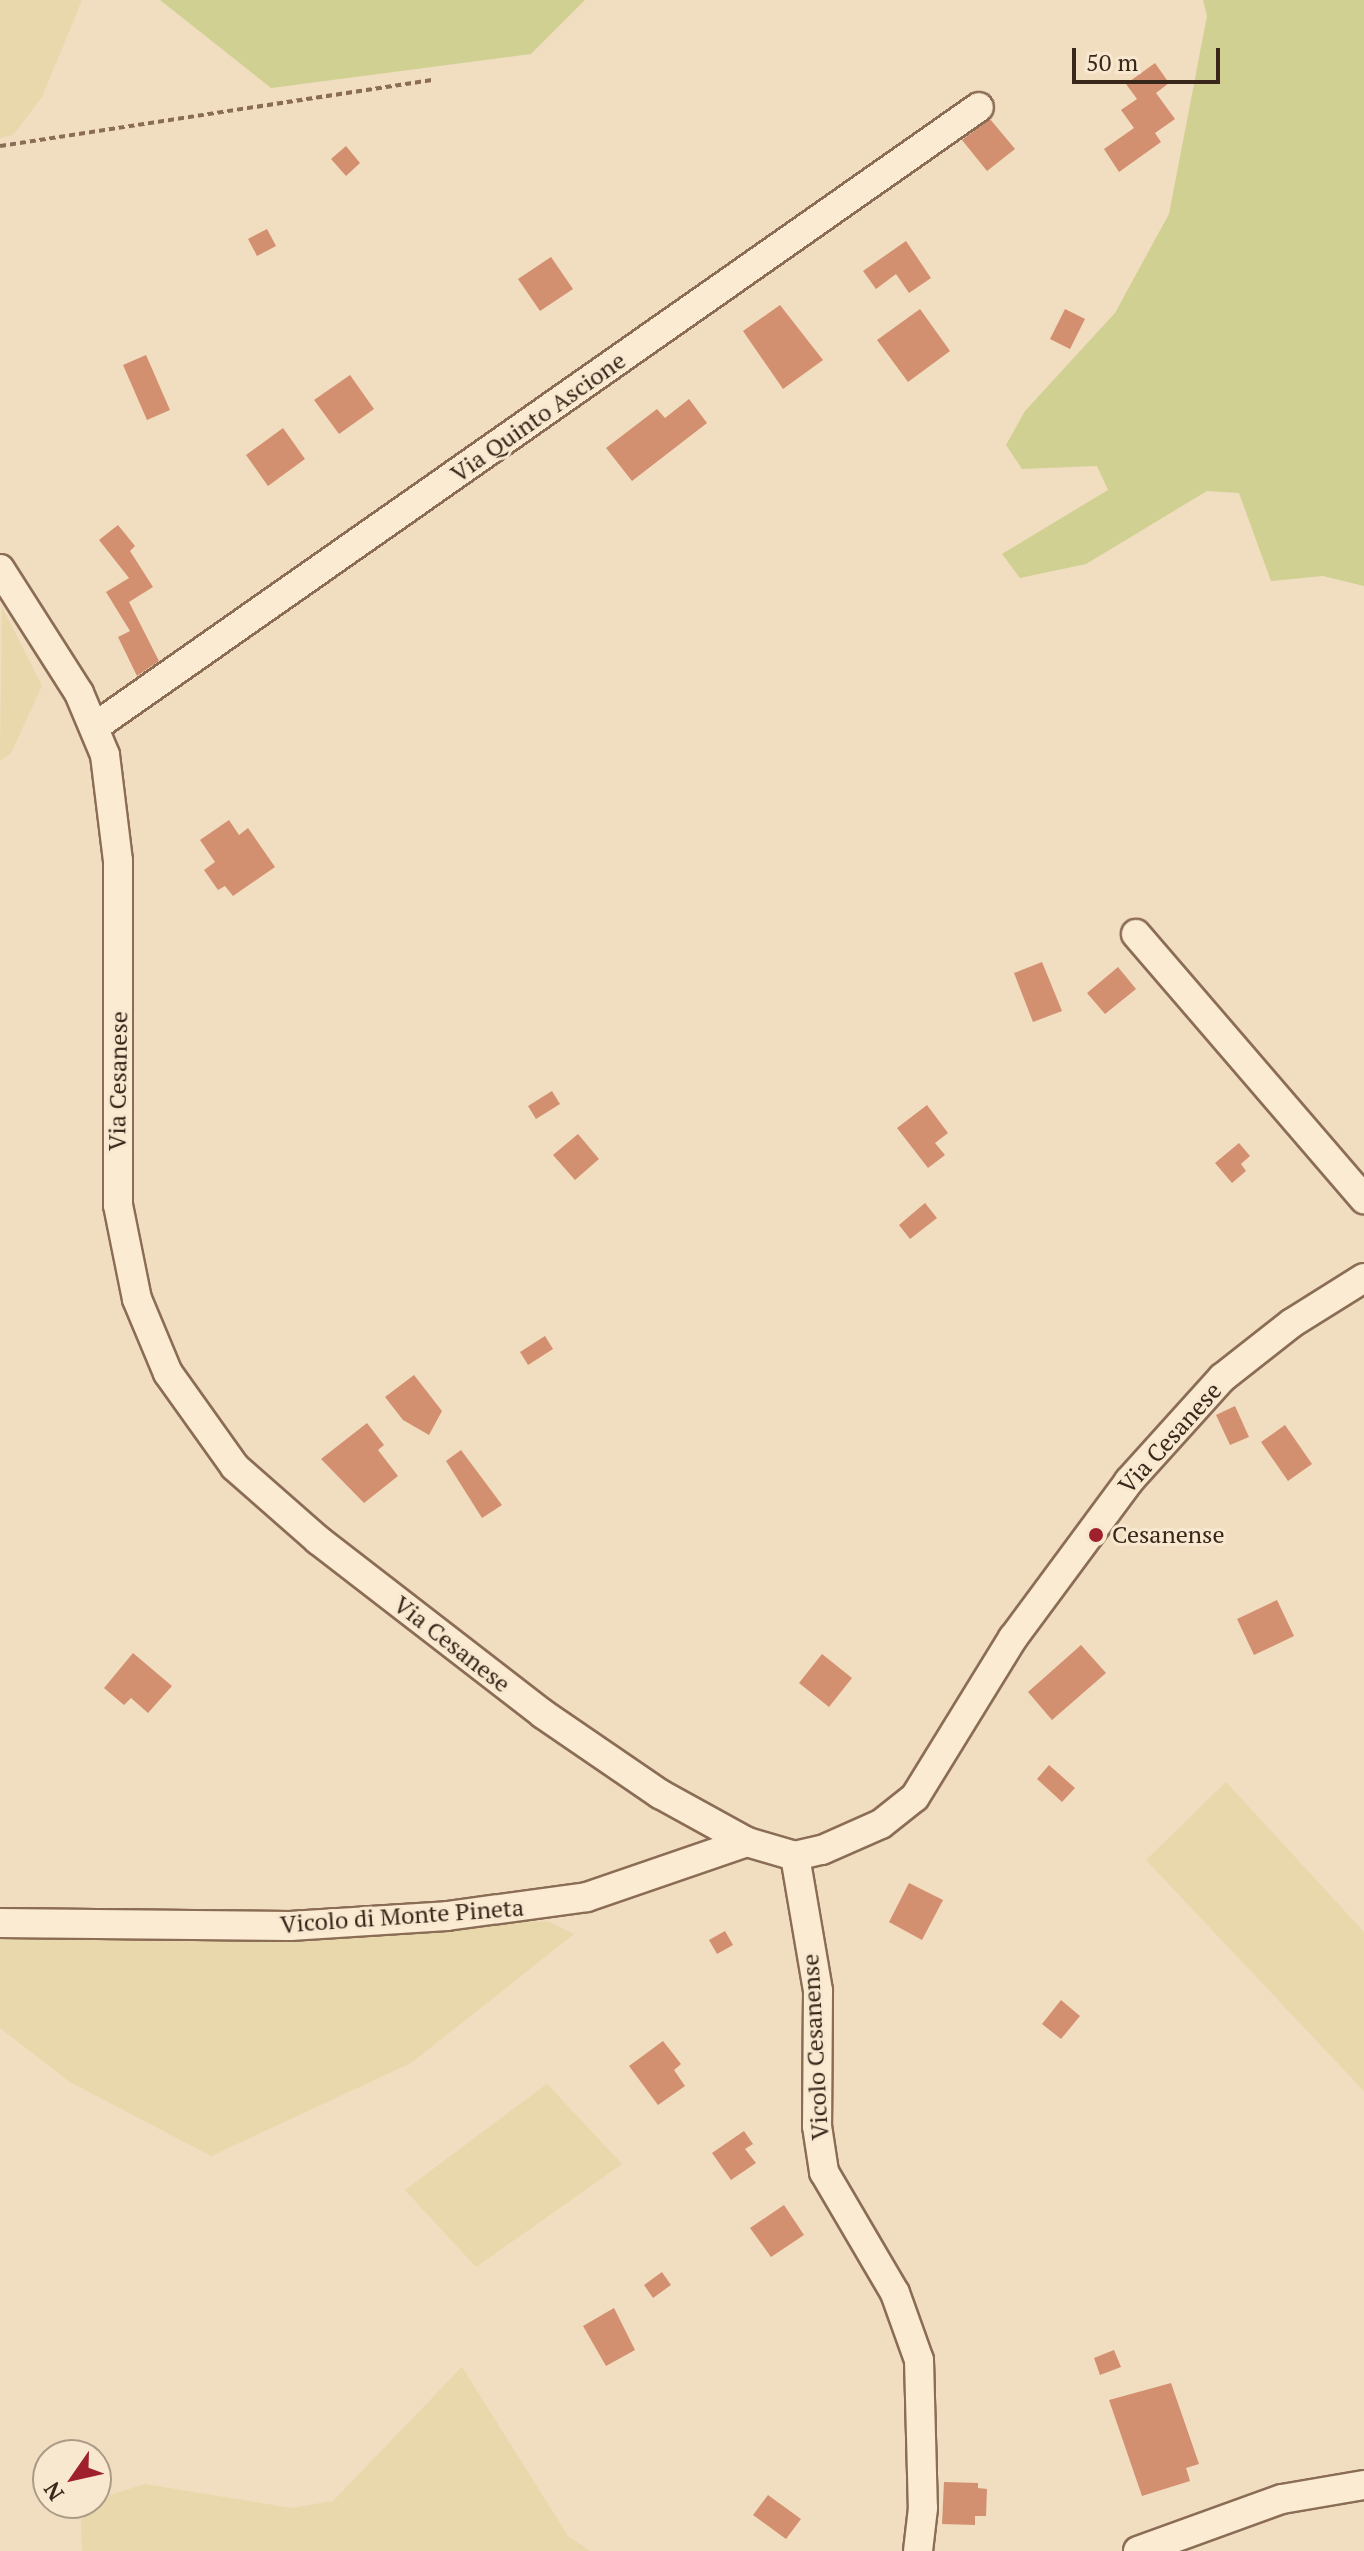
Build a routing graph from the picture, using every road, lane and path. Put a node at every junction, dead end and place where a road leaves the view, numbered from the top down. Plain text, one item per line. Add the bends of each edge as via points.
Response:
1 (432, 80) dead end
2 (979, 107) dead end
3 (0, 146) edge
4 (0, 569) edge
5 (96, 726) junction
6 (1136, 934) dead end
7 (1364, 1199) edge
8 (1364, 1278) edge
9 (747, 1842) junction
10 (795, 1856) junction
11 (0, 1923) edge
12 (1364, 2485) edge
13 (918, 2551) edge
14 (1138, 2551) edge

1 - 3 path
2 - 5 street, Via Quinto Ascione
4 - 5 street, Via Cesanese
5 - 9 street, Via Cesanese via 108,774 118,861 120,1224 142,1315 168,1373 235,1467 318,1540 543,1714 660,1794
6 - 7 street
8 - 10 street, Via Cesanese via 1292,1323 1222,1378 1139,1469 1013,1638 915,1797 867,1832
9 - 10 street, Via Cesanese
9 - 11 street, Vicolo di Monte Pineta via 587,1897 447,1916 290,1926
10 - 13 street, Vicolo Cesanense via 818,1991 817,2126 824,2172 895,2293 919,2360 923,2508
12 - 14 street via 1282,2499

